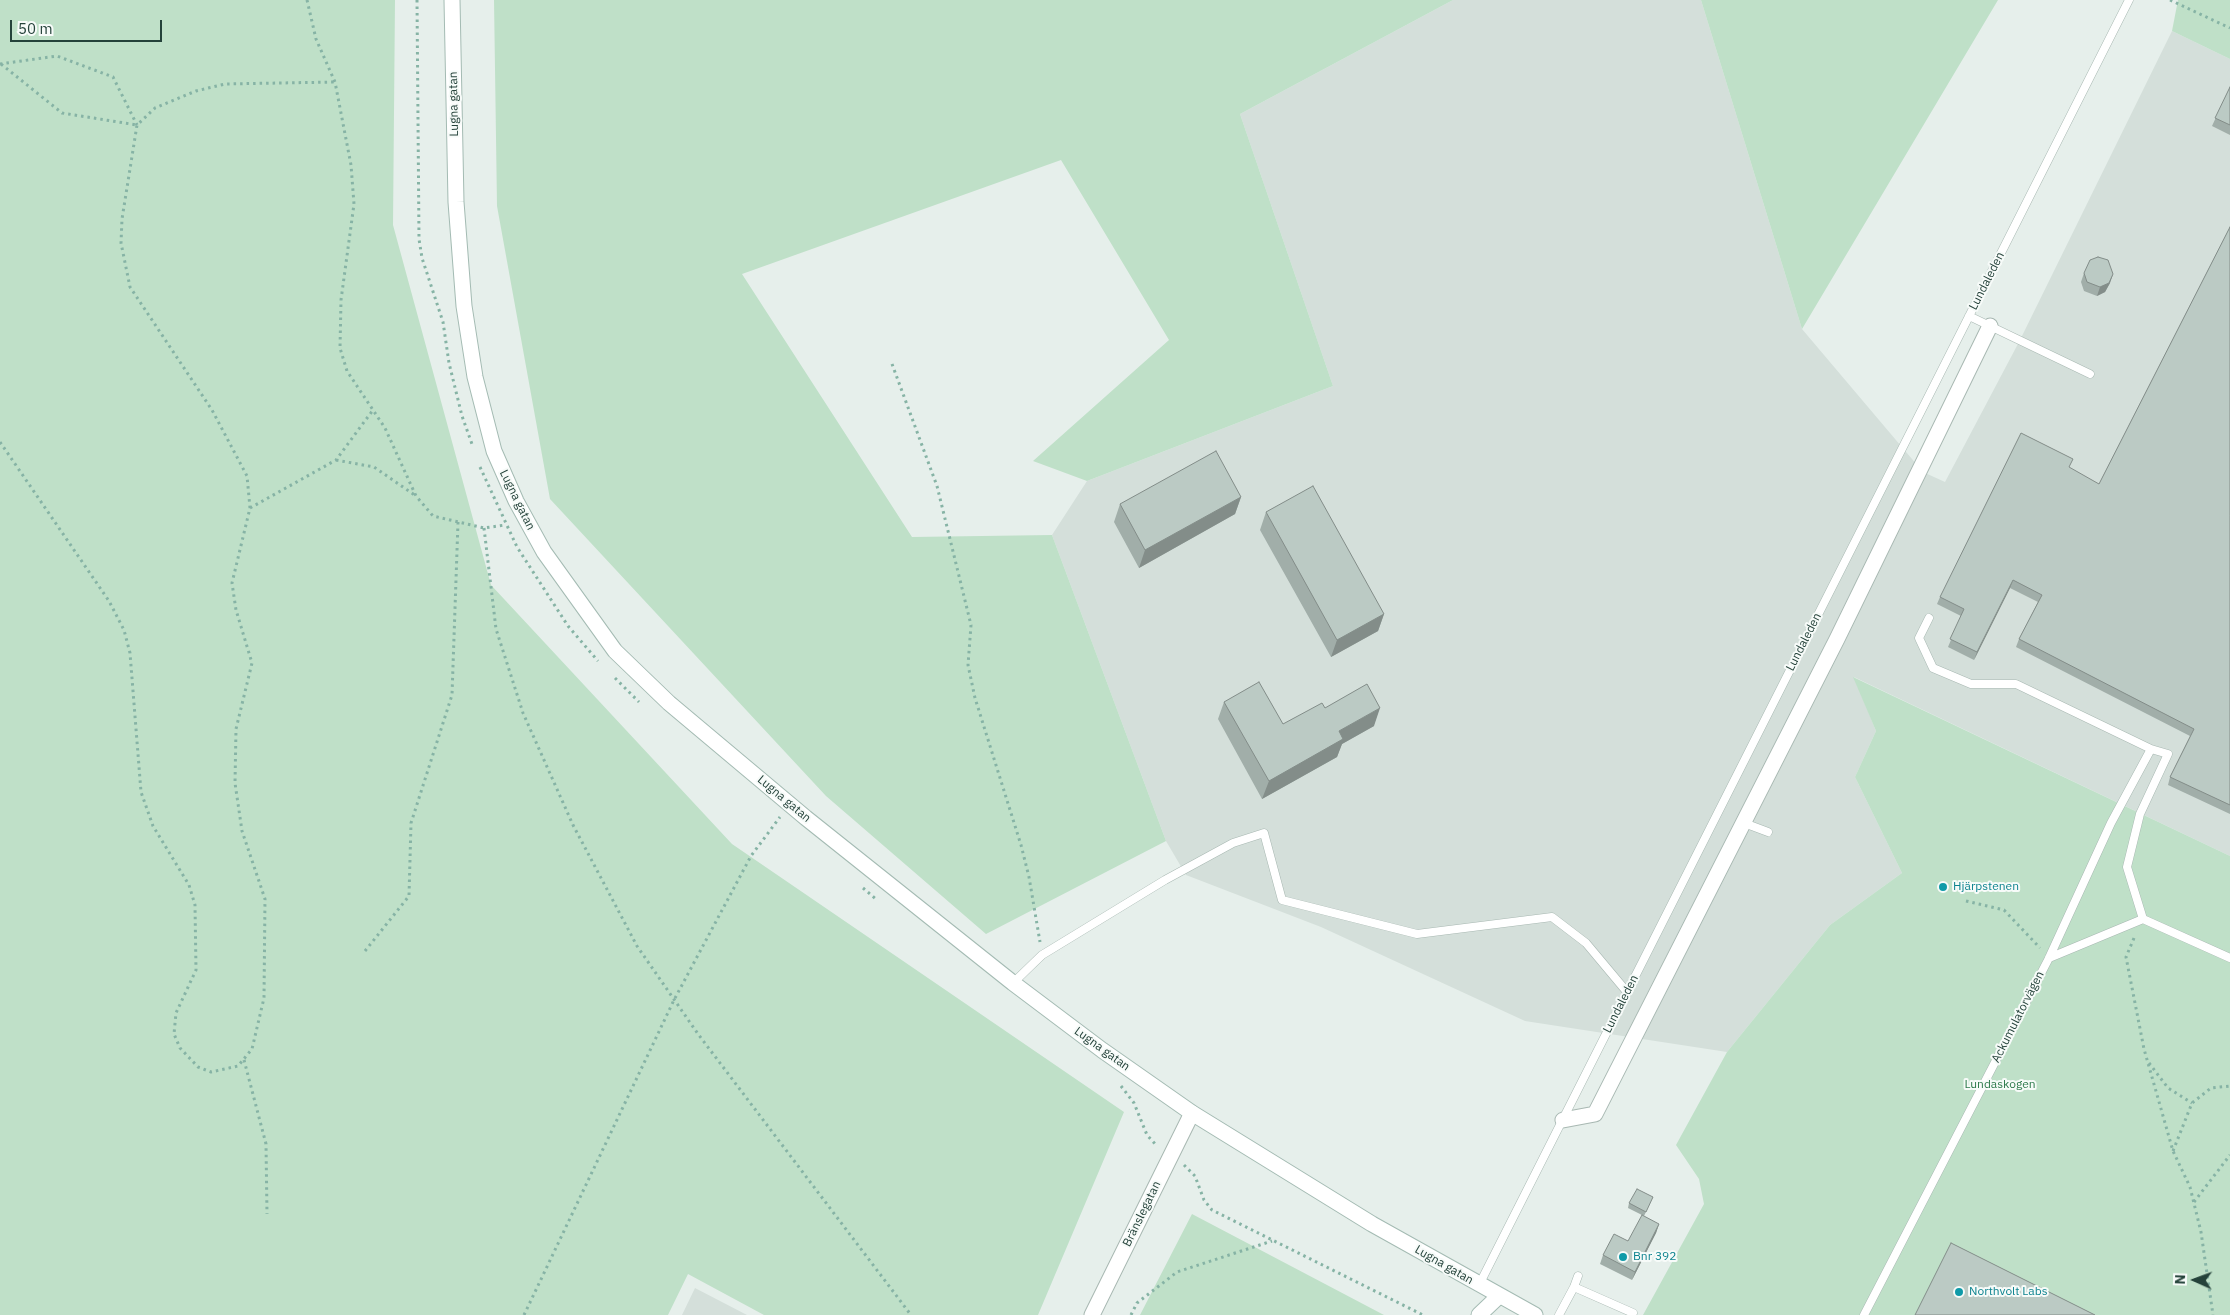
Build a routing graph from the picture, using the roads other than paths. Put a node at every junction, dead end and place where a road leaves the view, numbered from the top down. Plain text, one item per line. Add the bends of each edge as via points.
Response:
1 (452, 0) edge
2 (2129, 0) edge
3 (1969, 316) junction
4 (1990, 326) junction
5 (2090, 374) dead end
6 (1929, 618) dead end
7 (2151, 749) junction
8 (1744, 824) junction
9 (1768, 832) dead end
10 (2143, 919) junction
11 (2049, 958) junction
12 (2230, 958) edge
13 (1013, 983) junction
14 (1627, 992) junction
15 (1192, 1113) junction
16 (1562, 1120) junction
17 (1578, 1276) dead end
18 (1480, 1285) junction
19 (1574, 1287) junction
20 (1499, 1296) junction
21 (1633, 1313) dead end
22 (1092, 1315) edge
23 (1478, 1315) edge
24 (1490, 1315) edge
25 (1535, 1315) edge
26 (1559, 1315) edge
27 (1864, 1315) edge

1 - 13 main road, Lugna gatan via 456,202 464,306 475,377 494,452 544,552 615,651 669,702
2 - 3 lane, Lundaleden
3 - 4 lane
3 - 14 lane, Lundaleden
4 - 5 lane
4 - 8 main road
6 - 7 lane via 1920,638 1933,668 1971,684 2016,684
7 - 10 lane via 2168,754 2140,814 2128,867
7 - 11 lane, Ackumulatorvägen via 2111,823
8 - 9 lane
8 - 16 main road via 1595,1114
10 - 11 lane
10 - 12 lane
11 - 27 lane, Ackumulatorvägen
13 - 14 lane via 1042,955 1194,864 1234,842 1264,833 1282,900 1417,934 1552,917 1586,943
13 - 15 main road, Lugna gatan
14 - 16 lane, Lundaleden
15 - 18 main road, Lugna gatan via 1372,1224
15 - 22 main road, Bränslegatan
16 - 18 lane, Lundaleden
17 - 19 lane
18 - 20 main road, Lugna gatan
19 - 21 lane
19 - 26 lane
20 - 23 main road
20 - 24 main road
20 - 25 main road, Lugna gatan

